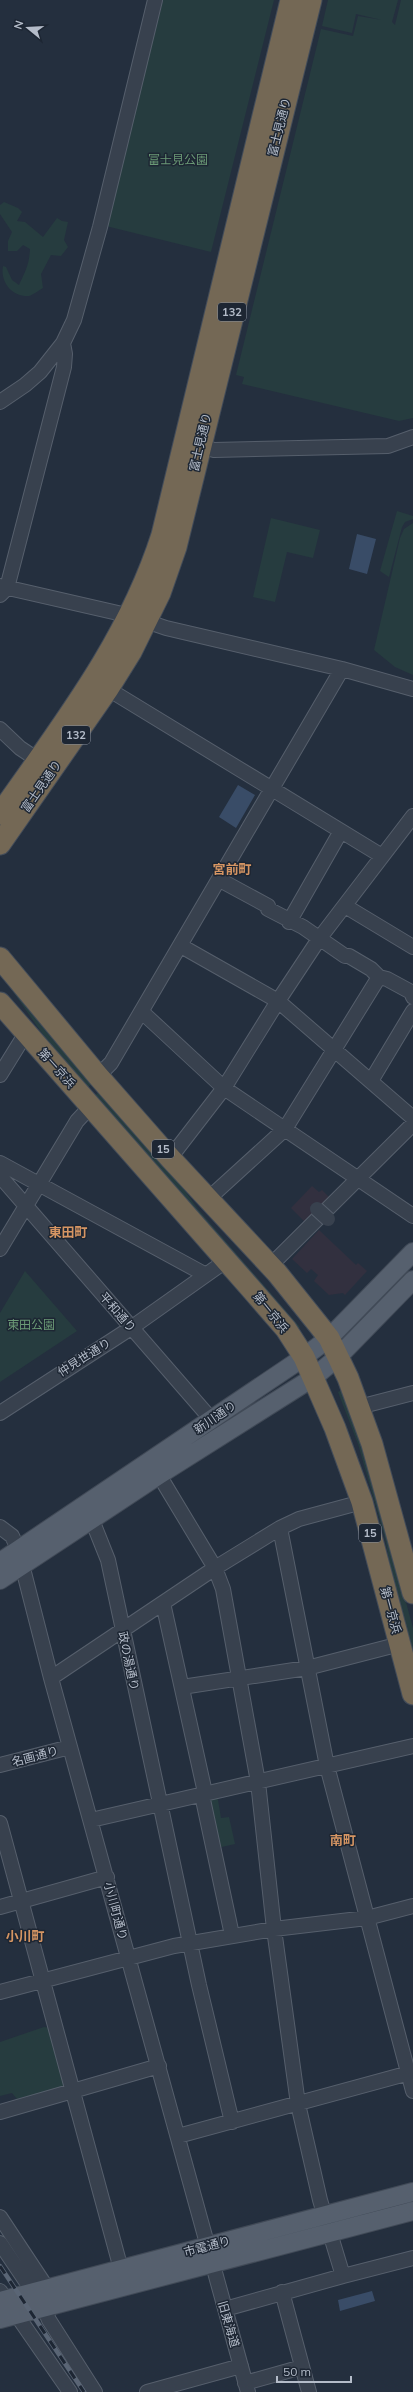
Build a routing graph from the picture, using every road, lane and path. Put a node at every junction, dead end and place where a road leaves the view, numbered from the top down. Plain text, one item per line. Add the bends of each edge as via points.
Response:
1 (155, 0) edge
2 (291, 0) edge
3 (310, 0) edge
4 (63, 343) junction
5 (0, 402) edge
6 (413, 437) edge
7 (206, 448) junction
8 (2, 590) edge
9 (139, 618) junction
10 (342, 669) junction
11 (108, 689) junction
12 (413, 689) edge
13 (0, 729) edge
14 (38, 760) junction
15 (272, 790) junction
16 (3, 801) edge
17 (413, 816) edge
18 (341, 831) junction
19 (0, 844) edge
20 (382, 856) junction
21 (220, 880) junction
22 (345, 906) junction
23 (289, 922) junction
24 (319, 939) junction
25 (181, 946) junction
26 (413, 947) edge
27 (0, 958) edge
28 (378, 977) junction
29 (413, 997) edge
30 (278, 1001) junction
31 (0, 1003) edge
32 (413, 1011) edge
33 (142, 1012) junction
34 (26, 1033) junction
35 (333, 1048) junction
36 (0, 1075) edge
37 (98, 1076) junction
38 (371, 1081) junction
39 (224, 1088) junction
40 (91, 1106) junction
41 (413, 1118) edge
42 (413, 1124) edge
43 (285, 1129) junction
44 (170, 1158) junction
45 (1, 1169) edge
46 (359, 1179) junction
47 (38, 1184) junction
48 (207, 1200) junction
49 (26, 1204) junction
50 (317, 1209) dead end
51 (413, 1216) edge
52 (328, 1220) dead end
53 (0, 1249) edge
54 (413, 1252) edge
55 (227, 1260) junction
56 (270, 1266) junction
57 (206, 1275) junction
58 (413, 1280) edge
59 (132, 1328) junction
60 (328, 1338) junction
61 (304, 1357) junction
62 (338, 1357) junction
63 (314, 1377) junction
64 (413, 1393) edge
65 (359, 1407) junction
66 (0, 1413) edge
67 (211, 1418) junction
68 (159, 1475) junction
69 (362, 1502) junction
70 (92, 1520) junction
71 (0, 1527) edge
72 (280, 1528) junction
73 (18, 1550) junction
74 (0, 1562) edge
75 (215, 1568) junction
76 (0, 1580) edge
77 (412, 1585) edge
78 (163, 1603) junction
79 (122, 1631) junction
80 (400, 1644) junction
81 (307, 1668) junction
82 (239, 1677) junction
83 (51, 1678) junction
84 (182, 1687) junction
85 (413, 1694) edge
86 (413, 1746) edge
87 (70, 1747) junction
88 (0, 1765) edge
89 (327, 1766) junction
90 (258, 1782) junction
91 (202, 1795) junction
92 (160, 1805) junction
93 (91, 1820) junction
94 (0, 1823) edge
95 (107, 1877) junction
96 (21, 1901) junction
97 (413, 1906) edge
98 (0, 1907) edge
99 (367, 1918) junction
100 (274, 1928) junction
101 (232, 1935) junction
102 (190, 1942) junction
103 (129, 1958) junction
104 (44, 1980) junction
105 (0, 1992) edge
106 (158, 2066) junction
107 (411, 2073) edge
108 (74, 2090) junction
109 (413, 2091) edge
110 (298, 2104) junction
111 (0, 2112) edge
112 (232, 2122) junction
113 (178, 2136) junction
114 (413, 2192) edge
115 (413, 2211) edge
116 (326, 2214) junction
117 (0, 2217) edge
118 (331, 2232) junction
119 (0, 2243) edge
120 (210, 2255) junction
121 (413, 2258) edge
122 (121, 2269) junction
123 (343, 2276) junction
124 (19, 2292) edge
125 (282, 2292) junction
126 (44, 2308) junction
127 (225, 2309) junction
128 (8, 2317) edge
129 (241, 2366) junction
130 (302, 2367) junction
131 (246, 2387) edge
132 (70, 2392) edge
133 (94, 2392) edge
134 (146, 2392) edge
135 (309, 2392) edge

1 - 4 street via 100,227 74,320
2 - 9 highway, 富士見通り / 132 via 162,535 144,587
3 - 7 highway, 富士見通り / 132
4 - 5 street via 40,372
4 - 8 street via 64,367
6 - 7 street via 388,446
7 - 9 highway, 富士見通り / 132 via 160,592
8 - 9 street
9 - 10 street via 166,628
9 - 11 highway, 富士見通り / 132 via 131,652
9 - 14 highway, 富士見通り / 132 via 103,665
10 - 12 street
10 - 15 street
11 - 15 street
11 - 19 highway, 富士見通り / 132
13 - 14 street via 20,748
14 - 16 highway, 富士見通り / 132
15 - 18 street
15 - 21 street
17 - 20 street
18 - 20 street
18 - 23 street
20 - 22 street
21 - 23 street via 268,906 268,909
21 - 25 street
22 - 24 street
22 - 26 street
23 - 24 street
24 - 28 street via 371,969
24 - 30 street
25 - 30 street
25 - 33 street
27 - 37 highway, 15
28 - 29 street via 411,992
28 - 35 street
30 - 35 street
30 - 39 street
31 - 34 highway, 第一京浜 / 15
32 - 38 street
33 - 37 street via 111,1063
33 - 39 street
34 - 36 street
34 - 40 highway, 第一京浜 / 15
35 - 38 street
35 - 43 street
37 - 44 highway, 15
38 - 41 street
39 - 43 street
39 - 44 street
40 - 47 street via 77,1121
40 - 55 highway, 第一京浜 / 15
42 - 46 street
43 - 46 street
43 - 48 street
44 - 48 highway, 15
45 - 47 street, 平和通り
45 - 49 street, 平和通り
46 - 51 street
46 - 56 street
47 - 49 street
47 - 57 street, 平和通り
48 - 56 highway, 15
49 - 53 street
49 - 59 street, 平和通り
50 - 52 street, bridge
54 - 60 main road, 新川通り
55 - 57 street, 仲見世通り
55 - 61 highway, 第一京浜 / 15 via 286,1329
56 - 60 highway, 15
57 - 59 street, 仲見世通り
58 - 62 main road, 新川通り
59 - 66 street, 仲見世通り
59 - 67 street, 平和通り
60 - 61 main road, 新川通り
60 - 62 highway, 15
61 - 63 highway, 第一京浜 / 15
61 - 67 main road, 新川通り
62 - 63 main road, 新川通り
62 - 65 highway, 15
63 - 68 main road, 新川通り
63 - 69 highway, 第一京浜 / 15
64 - 65 street
65 - 77 highway, 15
67 - 73 main road, 新川通り
68 - 70 main road, 新川通り
68 - 75 street
69 - 72 street via 299,1519
69 - 80 highway, 第一京浜 / 15
70 - 73 main road, 新川通り
70 - 79 street, 政の湯通り via 108,1560
71 - 73 street
72 - 75 street
72 - 81 street
73 - 74 main road, 新川通り
73 - 76 main road, 新川通り
73 - 83 street, 小川町通り
75 - 78 street
75 - 82 street via 223,1589
78 - 79 street
78 - 84 street
79 - 83 street
79 - 92 street, 政の湯通り
80 - 81 street
80 - 85 highway, 第一京浜 / 15
81 - 82 street
81 - 89 street
82 - 84 street
82 - 90 street
83 - 87 street, 小川町通り
84 - 91 street via 204,1788
86 - 89 street
87 - 88 street, 名画通り
87 - 93 street, 小川町通り
89 - 90 street
89 - 99 street
90 - 91 street
90 - 100 street
91 - 92 street
91 - 101 street
92 - 93 street
92 - 102 street, 政の湯通り
93 - 95 street, 小川町通り
94 - 96 street
95 - 96 street
95 - 103 street, 小川町通り
96 - 98 street
96 - 104 street
97 - 99 street
99 - 100 street
99 - 107 street
100 - 101 street
100 - 110 street
101 - 102 street
102 - 103 street
102 - 112 street, 政の湯通り
103 - 104 street
103 - 106 street, 小川町通り
104 - 105 street
104 - 108 street
106 - 108 street
106 - 113 street, 小川町通り
107 - 109 street
107 - 110 street
108 - 111 street
108 - 122 street
110 - 112 street
110 - 116 street via 320,2200
112 - 113 street
113 - 120 street, 小川町通り
114 - 116 main road, 市電通り
115 - 118 main road, 市電通り
116 - 118 street
116 - 120 main road, 市電通り
117 - 124 street
118 - 120 main road, 市電通り
118 - 123 street
119 - 124 street
120 - 122 main road, 市電通り
120 - 126 main road, 市電通り via 133,2283
120 - 127 street, 旧東海道
121 - 123 street
122 - 124 main road, 市電通り
123 - 125 street
124 - 126 street
124 - 128 street
125 - 127 street
125 - 130 street
126 - 128 main road, 市電通り
126 - 133 street via 48,2320
127 - 129 street, 旧東海道
128 - 132 street
129 - 131 street, 旧東海道
129 - 134 street
130 - 131 street
130 - 135 street

